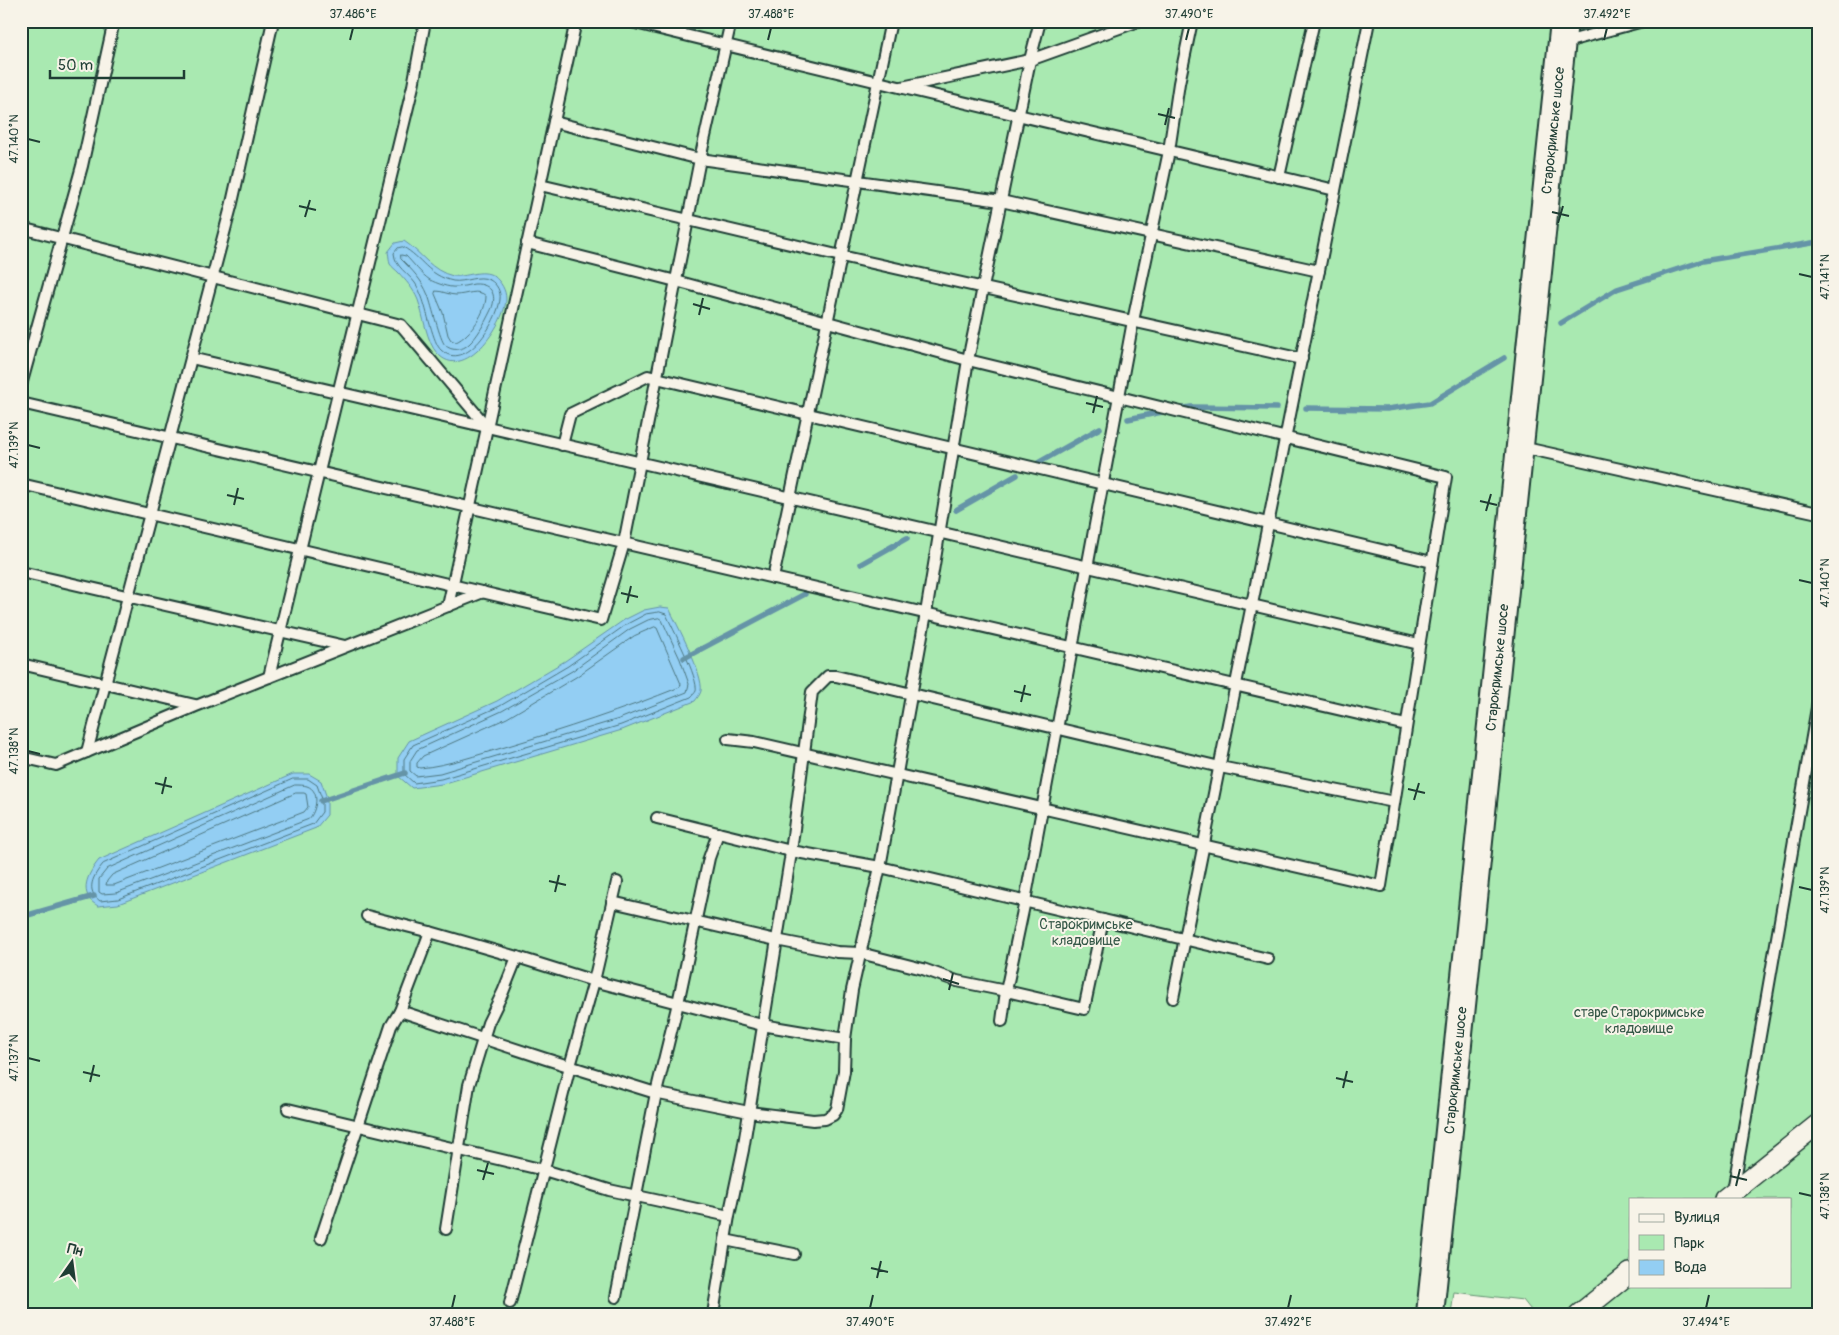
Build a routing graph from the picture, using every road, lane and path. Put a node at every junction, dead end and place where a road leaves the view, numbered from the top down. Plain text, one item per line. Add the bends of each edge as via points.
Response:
1 (114, 21) edge
2 (273, 21) edge
3 (425, 21) edge
4 (576, 21) edge
5 (627, 21) edge
6 (731, 21) edge
7 (891, 21) edge
8 (1040, 21) edge
9 (1139, 21) edge
10 (1192, 21) edge
11 (1314, 21) edge
12 (1369, 21) edge
13 (1643, 21) edge
14 (1563, 32) edge
15 (725, 45) junction
16 (1030, 60) junction
17 (878, 82) junction
18 (899, 87) junction
19 (1019, 116) junction
20 (554, 122) junction
21 (1169, 151) junction
22 (700, 159) junction
23 (1279, 176) junction
24 (857, 182) junction
25 (540, 185) junction
26 (1335, 190) junction
27 (1001, 201) junction
28 (688, 220) junction
29 (21, 228) edge
30 (1152, 234) junction
31 (62, 238) junction
32 (527, 243) junction
33 (841, 256) junction
34 (1319, 271) junction
35 (212, 277) junction
36 (676, 281) junction
37 (983, 287) junction
38 (357, 314) junction
39 (1133, 321) junction
40 (827, 322) junction
41 (191, 358) junction
42 (1302, 359) junction
43 (968, 360) junction
44 (656, 378) junction
45 (21, 385) edge
46 (338, 392) junction
47 (1119, 396) junction
48 (21, 403) edge
49 (808, 414) junction
50 (487, 427) junction
51 (1286, 437) junction
52 (170, 438) junction
53 (562, 445) junction
54 (1520, 446) junction
55 (953, 449) junction
56 (640, 463) junction
57 (318, 472) junction
58 (21, 484) edge
59 (1102, 485) junction
60 (790, 498) junction
61 (469, 507) junction
62 (1818, 513) edge
63 (150, 514) junction
64 (1269, 524) junction
65 (938, 532) junction
66 (624, 543) junction
67 (300, 549) junction
68 (1432, 562) junction
69 (1087, 567) junction
70 (21, 572) edge
71 (773, 578) junction
72 (452, 585) junction
73 (482, 592) junction
74 (128, 597) junction
75 (1252, 605) junction
76 (448, 606) junction
77 (926, 613) junction
78 (279, 632) junction
79 (1419, 644) junction
80 (345, 646) junction
81 (1072, 647) junction
82 (21, 664) edge
83 (269, 677) junction
84 (105, 684) junction
85 (1236, 685) junction
86 (910, 694) junction
87 (1818, 702) edge
88 (196, 706) junction
89 (1406, 725) junction
90 (1057, 728) junction
91 (728, 739) dead end
92 (87, 752) junction
93 (803, 754) junction
94 (21, 757) edge
95 (1220, 767) junction
96 (895, 775) junction
97 (1394, 802) junction
98 (1042, 808) junction
99 (657, 818) dead end
100 (718, 833) junction
101 (1204, 845) junction
102 (791, 851) junction
103 (880, 867) junction
104 (616, 882) dead end
105 (1025, 901) junction
106 (612, 902) junction
107 (367, 916) dead end
108 (1103, 920) junction
109 (695, 923) junction
110 (430, 932) junction
111 (776, 940) junction
112 (1185, 940) junction
113 (860, 953) junction
114 (517, 957) junction
115 (1268, 959) dead end
116 (594, 980) junction
117 (1006, 991) junction
118 (1173, 998) dead end
119 (678, 1003) junction
120 (400, 1011) junction
121 (1002, 1021) dead end
122 (762, 1025) junction
123 (483, 1038) junction
124 (845, 1039) junction
125 (570, 1066) junction
126 (656, 1093) junction
127 (288, 1109) dead end
128 (749, 1112) junction
129 (1818, 1124) edge
130 (357, 1126) junction
131 (459, 1150) junction
132 (544, 1170) junction
133 (634, 1195) junction
134 (1728, 1195) edge
135 (728, 1216) junction
136 (446, 1229) dead end
137 (322, 1238) dead end
138 (725, 1240) junction
139 (794, 1254) dead end
140 (1629, 1274) edge
141 (616, 1297) dead end
142 (510, 1303) dead end
143 (713, 1314) edge
144 (1430, 1314) edge
145 (1579, 1314) edge

1 - 31 lane via 82,166
2 - 35 lane
3 - 38 lane via 413,86
4 - 20 lane
5 - 15 lane
6 - 15 lane
7 - 17 lane
8 - 16 lane
9 - 16 lane
10 - 21 lane
11 - 23 lane
12 - 26 lane
13 - 14 lane
14 - 54 street, Старокримське шосе
15 - 17 lane
15 - 22 lane
16 - 18 lane
16 - 19 lane
17 - 18 lane
17 - 24 lane
18 - 19 lane
19 - 21 lane
19 - 27 lane
20 - 22 lane
20 - 25 lane
21 - 23 lane
21 - 30 lane
22 - 24 lane
22 - 28 lane
23 - 26 lane
24 - 27 lane
24 - 33 lane
25 - 28 lane
25 - 32 lane
26 - 34 lane
27 - 30 lane
27 - 37 lane
28 - 33 lane
28 - 36 lane
29 - 31 lane
30 - 34 lane
30 - 39 lane
31 - 35 lane
31 - 45 lane
32 - 36 lane
32 - 50 lane
33 - 37 lane
33 - 40 lane
34 - 42 lane
35 - 38 lane
35 - 41 lane
36 - 40 lane
36 - 44 lane
37 - 39 lane
37 - 43 lane
38 - 46 lane
38 - 50 lane via 401,325
39 - 42 lane
39 - 47 lane
40 - 43 lane
40 - 49 lane
41 - 46 lane
41 - 52 lane
42 - 51 lane
43 - 47 lane
43 - 55 lane
44 - 49 lane
44 - 53 lane via 648,376 570,414
44 - 56 lane
46 - 50 lane
46 - 57 lane
47 - 51 lane
47 - 59 lane
48 - 52 lane
49 - 55 lane
49 - 60 lane
50 - 53 lane
50 - 61 lane
51 - 64 lane
51 - 68 lane via 1446,477
52 - 57 lane
52 - 63 lane
53 - 56 lane
54 - 62 lane
54 - 144 street, Старокримське шосе
55 - 59 lane
55 - 65 lane
56 - 60 lane
56 - 66 lane
57 - 61 lane
57 - 67 lane
58 - 63 lane
59 - 64 lane
59 - 69 lane
60 - 65 lane
60 - 71 lane
61 - 66 lane
61 - 72 lane
63 - 67 lane
63 - 74 lane
64 - 68 lane
64 - 75 lane
65 - 69 lane
65 - 77 lane
66 - 71 lane
66 - 73 lane via 601,620
67 - 72 lane
67 - 78 lane
68 - 79 lane
69 - 75 lane
69 - 81 lane
70 - 74 lane
71 - 77 lane
72 - 73 lane
72 - 76 lane
73 - 76 lane
74 - 78 lane
74 - 84 lane
75 - 79 lane
75 - 85 lane
76 - 80 lane
77 - 81 lane
77 - 86 lane
78 - 80 lane
78 - 83 lane
79 - 89 lane
80 - 83 lane
81 - 85 lane
81 - 90 lane
82 - 84 lane
83 - 88 lane
84 - 88 lane
84 - 92 lane
85 - 89 lane
85 - 95 lane
86 - 90 lane
86 - 93 lane via 828,676 812,692
86 - 96 lane
87 - 134 lane
88 - 92 lane
89 - 97 lane
90 - 95 lane
90 - 98 lane
91 - 93 lane
92 - 94 lane via 56,765
93 - 96 lane
93 - 102 lane
95 - 97 lane
95 - 101 lane
96 - 98 lane
96 - 103 lane
97 - 101 lane via 1381,886
98 - 101 lane
98 - 105 lane
99 - 100 lane
100 - 102 lane
100 - 109 lane via 709,858
101 - 112 lane
102 - 103 lane
102 - 111 lane
103 - 105 lane
103 - 113 lane
104 - 106 lane
105 - 108 lane
105 - 117 lane
106 - 109 lane
106 - 116 lane
107 - 110 lane
108 - 112 lane
108 - 117 lane via 1084,1009
109 - 111 lane
109 - 119 lane
110 - 114 lane
110 - 120 lane
111 - 113 lane via 837,952
111 - 122 lane
112 - 115 lane
112 - 118 lane
113 - 117 lane via 957,981
113 - 124 lane
114 - 116 lane
114 - 123 lane
116 - 119 lane
116 - 125 lane
117 - 121 lane
119 - 122 lane
119 - 126 lane
120 - 123 lane
120 - 130 lane via 391,1026
122 - 124 lane
122 - 128 lane
123 - 125 lane
123 - 131 lane via 469,1085
124 - 128 lane via 844,1071 833,1115 813,1120
125 - 126 lane
125 - 132 lane
126 - 128 lane
126 - 133 lane
127 - 130 lane
128 - 135 lane
129 - 134 street
130 - 131 lane
130 - 137 lane
131 - 132 lane
131 - 136 lane
132 - 133 lane
132 - 142 lane
133 - 135 lane
133 - 141 lane
135 - 138 lane
138 - 139 lane
138 - 143 lane
140 - 145 street

